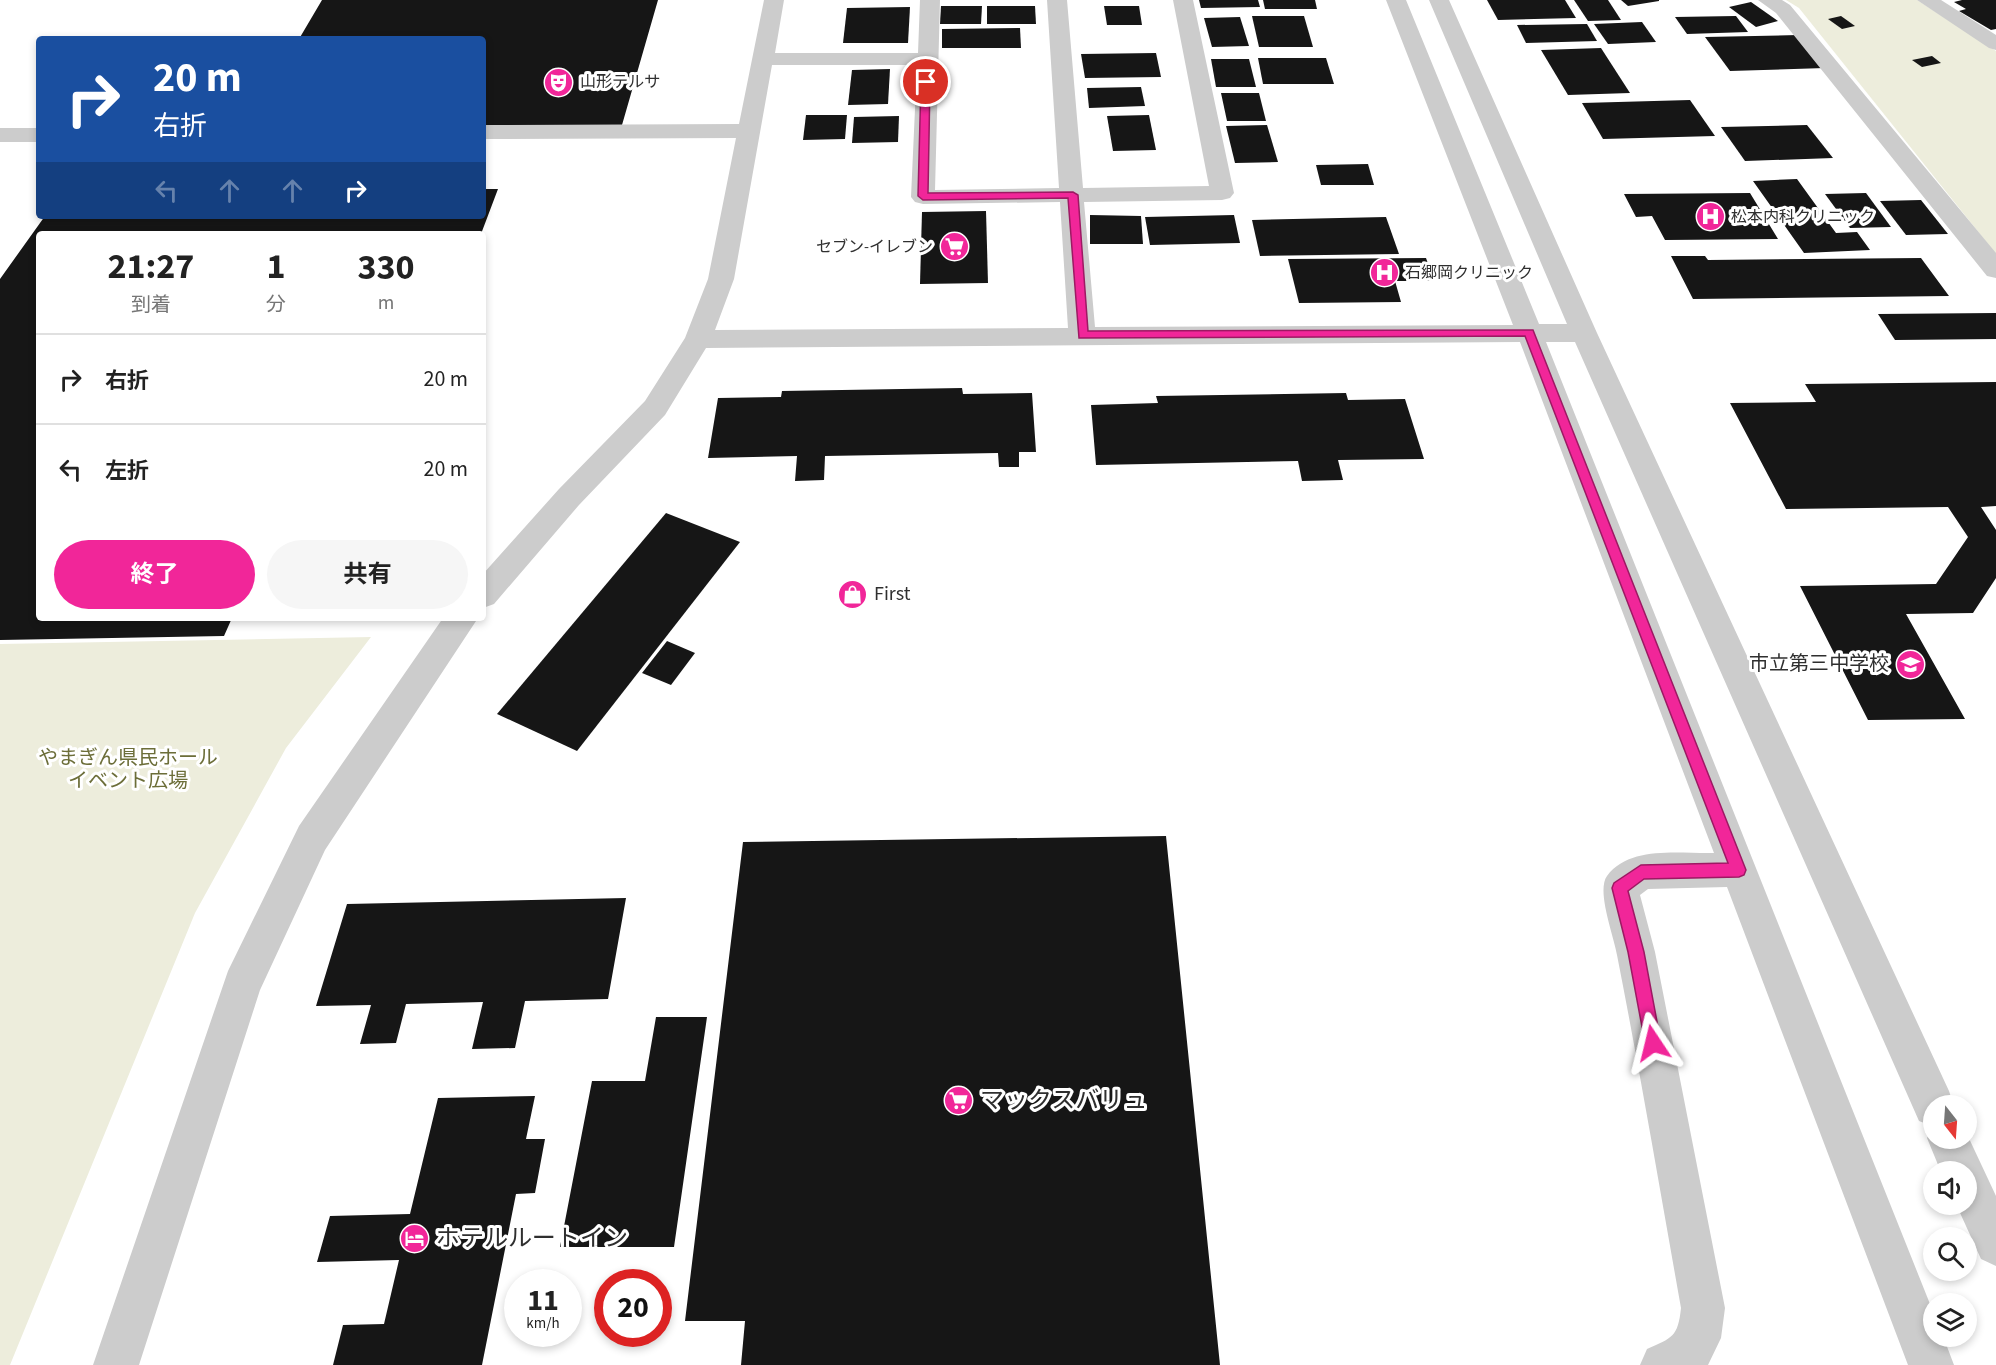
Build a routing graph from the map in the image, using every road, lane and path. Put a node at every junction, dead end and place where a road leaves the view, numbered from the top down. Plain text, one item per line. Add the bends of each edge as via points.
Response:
1 (774, 0) edge
2 (930, 0) edge
3 (1057, 0) edge
4 (1183, 0) edge
5 (1396, 0) edge
6 (1439, 0) edge
7 (1768, 0) edge
8 (1927, 0) edge
9 (1996, 44) edge
10 (765, 59) junction
11 (927, 59) junction
12 (748, 130) junction
13 (486, 132) edge
14 (0, 135) edge
15 (36, 135) edge
16 (1073, 195) junction
17 (1996, 270) edge
18 (1529, 332) junction
19 (1584, 333) junction
20 (1082, 335) junction
21 (698, 339) junction
22 (486, 592) edge
23 (459, 621) edge
24 (1739, 870) junction
25 (1929, 1095) edge
26 (1977, 1203) edge
27 (1996, 1244) edge
28 (116, 1365) edge
29 (1664, 1365) edge
30 (1931, 1365) edge

1 - 10 street
2 - 11 street
3 - 16 street
4 - 16 street via 1222,193
5 - 18 street
6 - 19 street
7 - 17 street via 1783,9
8 - 9 street
10 - 11 street
10 - 12 street
11 - 16 street via 923,196
12 - 13 street
12 - 21 street via 721,279
14 - 15 street
16 - 20 street
18 - 19 street
18 - 20 street
18 - 24 street
19 - 25 street
20 - 21 street
21 - 22 street via 655,408 569,496
23 - 28 street via 312,838 242,985
24 - 29 street via 1641,872 1620,888 1636,952 1703,1308 1701,1334 1692,1352
24 - 30 street
26 - 27 street

